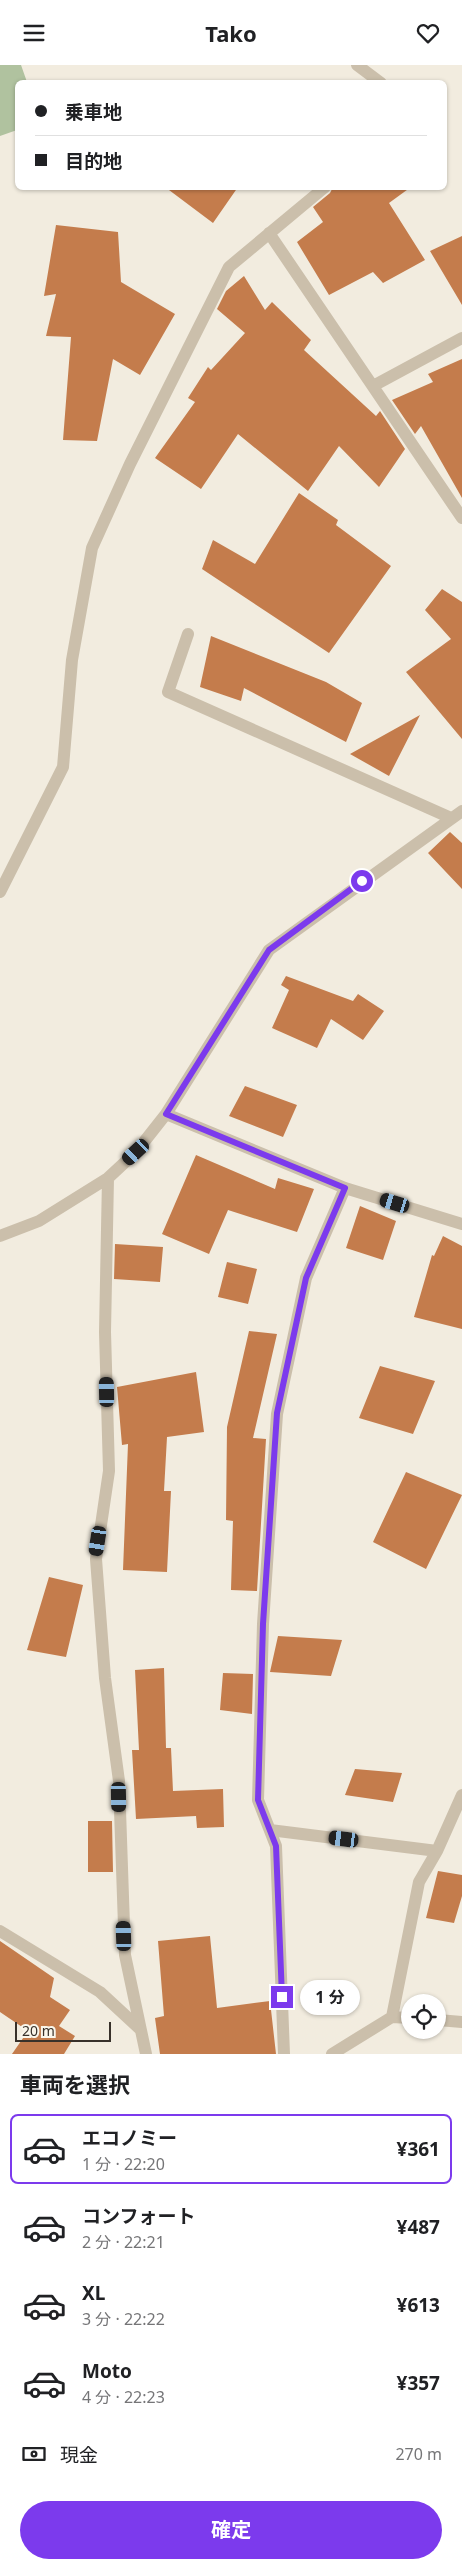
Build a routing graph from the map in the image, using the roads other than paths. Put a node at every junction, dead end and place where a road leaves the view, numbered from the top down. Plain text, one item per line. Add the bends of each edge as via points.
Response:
1 (357, 65) edge
2 (377, 80) edge
3 (321, 190) edge
4 (269, 233) junction
5 (462, 338) edge
6 (373, 386) junction
7 (462, 518) edge
8 (188, 634) dead end
9 (457, 814) edge
10 (0, 892) edge
11 (166, 1114) junction
12 (108, 1178) junction
13 (345, 1188) junction
14 (462, 1224) edge
15 (0, 1235) edge
16 (462, 1795) edge
17 (270, 1830) junction
18 (437, 1851) junction
19 (0, 1931) edge
20 (392, 2017) junction
21 (401, 2018) edge
22 (446, 2021) edge
23 (462, 2022) edge
24 (140, 2029) junction
25 (146, 2054) edge
26 (284, 2054) edge
27 (332, 2054) edge

1 - 2 street
3 - 4 street
4 - 6 street
4 - 10 street via 229,267 130,464 92,548 72,660 63,767
5 - 6 street
6 - 7 street
8 - 9 street via 168,692
9 - 11 street via 269,950
11 - 12 street via 136,1152
11 - 13 street
12 - 15 street via 39,1221
12 - 24 street via 105,1332 109,1471 96,1559 105,1678 119,1781 125,1955
13 - 14 street
13 - 17 street via 306,1278 277,1413 263,1624 258,1800
16 - 18 street
17 - 18 street
17 - 26 street via 276,1846
18 - 20 street via 419,1882
19 - 24 street via 100,1992
20 - 21 street
20 - 27 street
22 - 23 street
24 - 25 street

